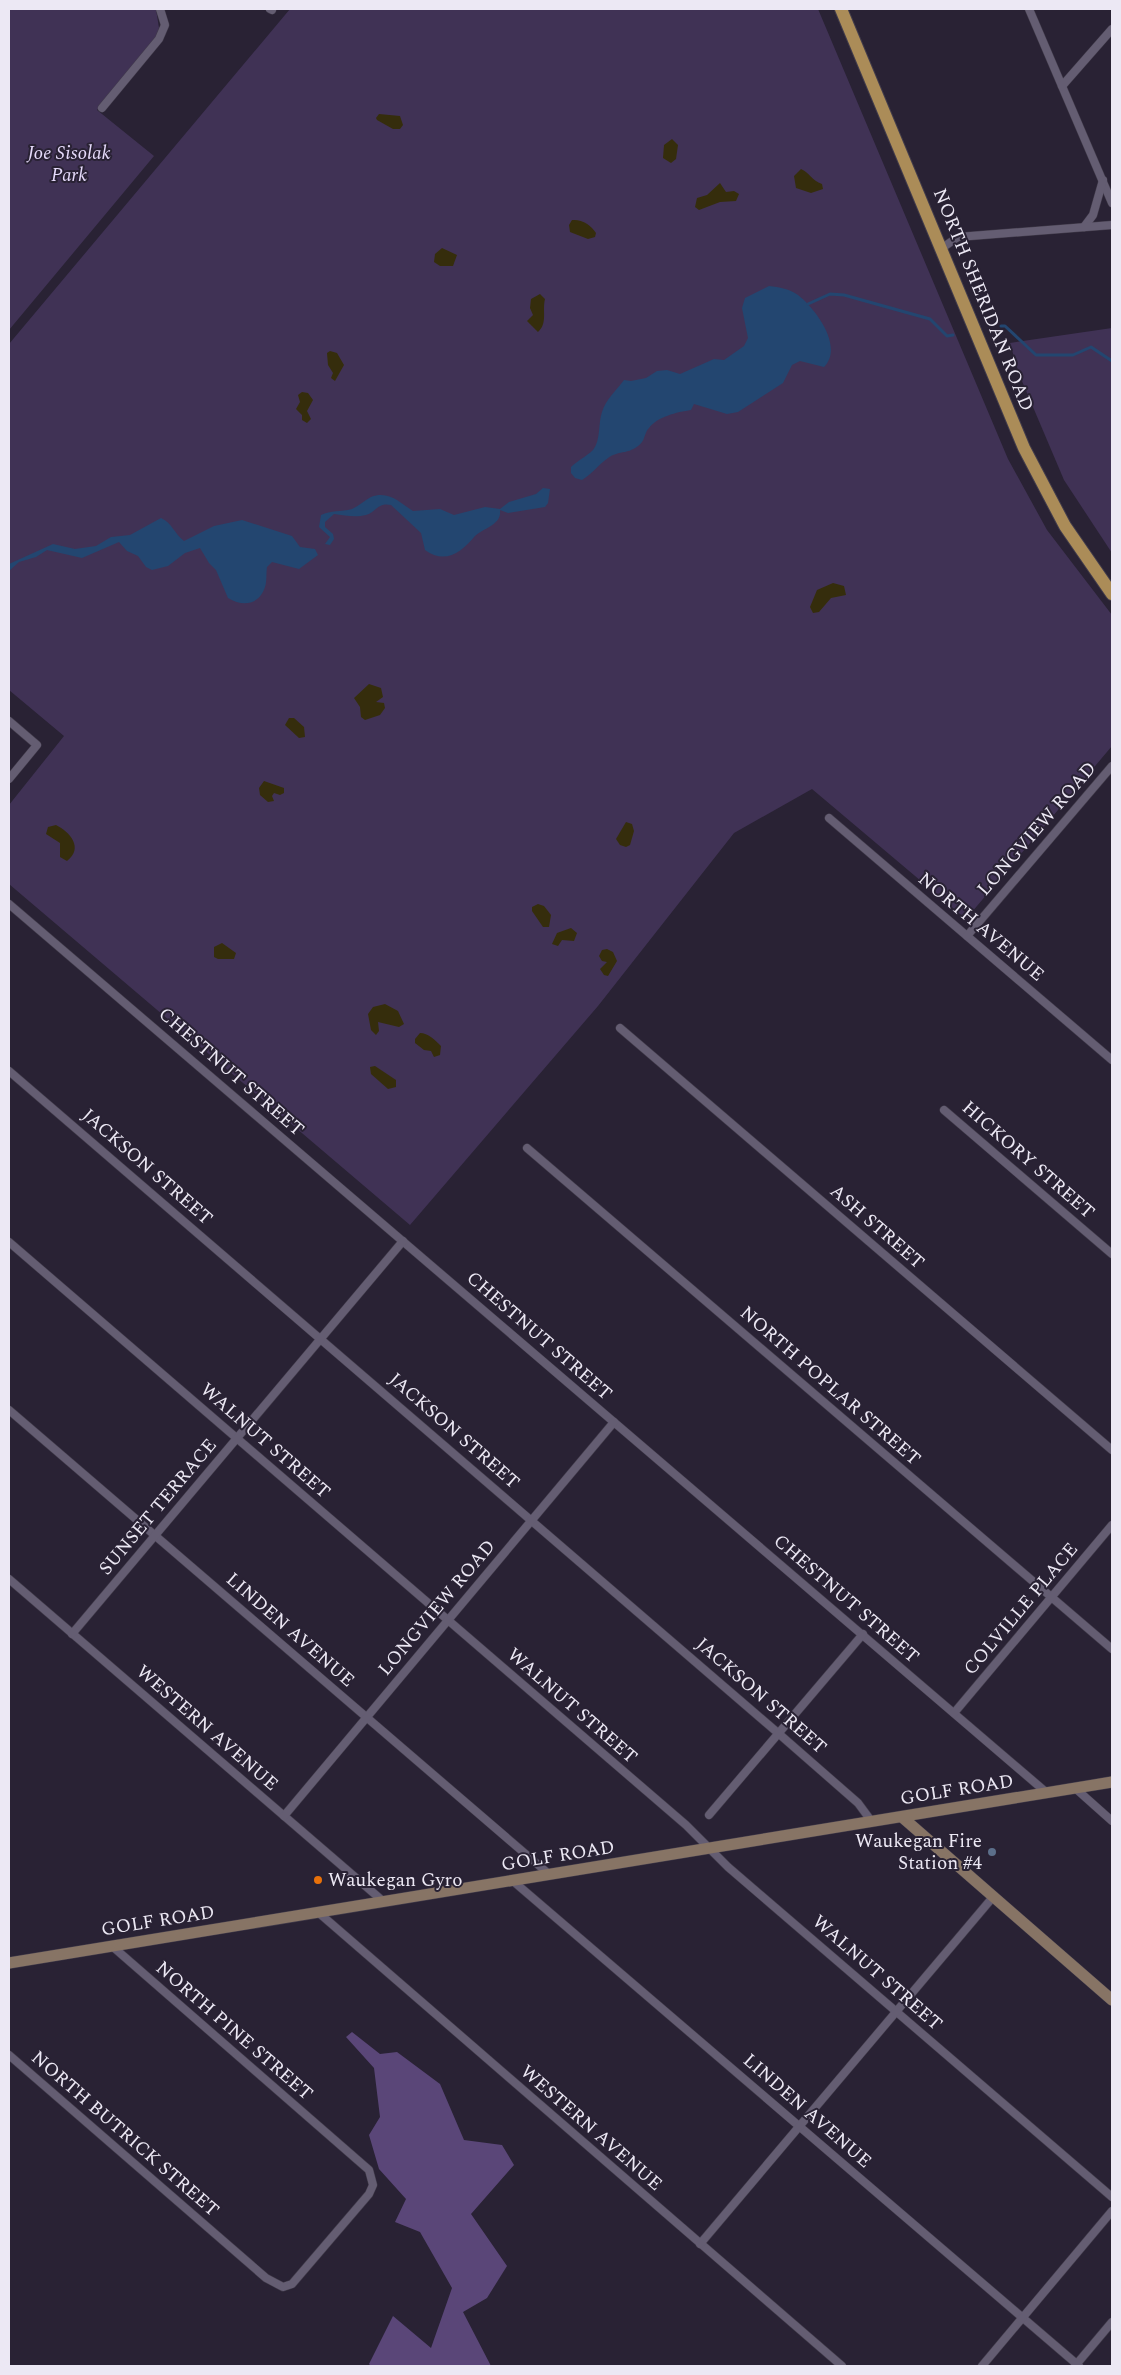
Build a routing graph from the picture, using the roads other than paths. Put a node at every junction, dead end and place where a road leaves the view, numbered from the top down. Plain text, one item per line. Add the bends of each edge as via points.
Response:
1 (160, 9) edge
2 (841, 9) edge
3 (1029, 9) edge
4 (1112, 29) edge
5 (1062, 86) junction
6 (102, 108) dead end
7 (1102, 180) junction
8 (1112, 203) edge
9 (1112, 225) edge
10 (1084, 227) junction
11 (942, 248) junction
12 (1112, 594) edge
13 (9, 721) edge
14 (1112, 766) edge
15 (9, 780) edge
16 (829, 818) dead end
17 (9, 904) edge
18 (967, 936) junction
19 (620, 1028) dead end
20 (1112, 1060) edge
21 (9, 1071) edge
22 (944, 1110) dead end
23 (527, 1148) dead end
24 (403, 1241) junction
25 (9, 1242) edge
26 (1112, 1254) edge
27 (320, 1339) junction
28 (9, 1410) edge
29 (614, 1422) junction
30 (237, 1438) junction
31 (1112, 1450) edge
32 (531, 1521) junction
33 (1112, 1525) edge
34 (155, 1536) junction
35 (9, 1579) edge
36 (1053, 1598) junction
37 (448, 1620) junction
38 (72, 1634) junction
39 (863, 1634) junction
40 (1112, 1649) edge
41 (954, 1713) junction
42 (366, 1717) junction
43 (778, 1733) junction
44 (1112, 1782) edge
45 (1075, 1788) junction
46 (1047, 1793) junction
47 (709, 1815) dead end
48 (284, 1816) junction
49 (902, 1817) junction
50 (1112, 1821) edge
51 (872, 1822) junction
52 (710, 1849) junction
53 (550, 1875) junction
54 (513, 1881) junction
55 (993, 1898) junction
56 (384, 1902) junction
57 (319, 1913) junction
58 (112, 1946) junction
59 (9, 1963) edge
60 (1112, 2000) edge
61 (897, 2012) junction
62 (9, 2055) edge
63 (799, 2126) junction
64 (1112, 2197) edge
65 (1112, 2212) edge
66 (219, 2238) joint
67 (700, 2244) junction
68 (1022, 2318) junction
69 (1112, 2322) edge
70 (842, 2366) edge
71 (982, 2366) edge
72 (1077, 2366) edge

1 - 6 street via 165,25 160,39
2 - 11 main road, NORTH SHERIDAN ROAD
3 - 5 street
4 - 5 street
5 - 7 street
7 - 8 street
7 - 10 street via 1093,215
9 - 10 street
10 - 11 street via 958,238
11 - 12 main road, NORTH SHERIDAN ROAD via 1024,448 1065,526
13 - 15 street via 37,745
14 - 18 street, LONGVIEW ROAD
16 - 18 street, NORTH AVENUE
17 - 24 street, CHESTNUT STREET
18 - 20 street, NORTH AVENUE
19 - 31 street, ASH STREET
21 - 27 street, JACKSON STREET
22 - 26 street, HICKORY STREET
23 - 36 street, NORTH POPLAR STREET
24 - 27 street, SUNSET TERRACE
24 - 29 street, CHESTNUT STREET
25 - 30 street, WALNUT STREET
27 - 30 street, SUNSET TERRACE
27 - 32 street, JACKSON STREET
28 - 34 street, LINDEN AVENUE
29 - 32 street, LONGVIEW ROAD
29 - 39 street, CHESTNUT STREET
30 - 34 street, SUNSET TERRACE
30 - 37 street, WALNUT STREET
32 - 37 street, LONGVIEW ROAD
32 - 43 street, JACKSON STREET
33 - 36 street, COLVILLE PLACE
34 - 38 street, SUNSET TERRACE
34 - 42 street, LINDEN AVENUE
35 - 38 street, WESTERN AVENUE
36 - 40 street, NORTH POPLAR STREET
36 - 41 street, COLVILLE PLACE
37 - 42 street, LONGVIEW ROAD
37 - 52 street, WALNUT STREET via 686,1824
38 - 48 street, WESTERN AVENUE
39 - 41 street, CHESTNUT STREET
39 - 43 street
41 - 46 street, CHESTNUT STREET
42 - 48 street, LONGVIEW ROAD
42 - 53 street, LINDEN AVENUE
43 - 47 street
43 - 51 street, JACKSON STREET via 858,1803
44 - 45 street, GOLF ROAD
45 - 46 street, GOLF ROAD
45 - 50 street
46 - 49 street, GOLF ROAD
48 - 56 street, WESTERN AVENUE
49 - 51 street, GOLF ROAD
49 - 55 street
51 - 52 street, GOLF ROAD
52 - 53 street, GOLF ROAD
52 - 61 street, WALNUT STREET
53 - 54 street, GOLF ROAD
54 - 56 street, GOLF ROAD
54 - 63 street, LINDEN AVENUE
55 - 60 street
55 - 61 street
56 - 57 street, GOLF ROAD
57 - 58 street, GOLF ROAD
57 - 67 street, WESTERN AVENUE
58 - 59 street, GOLF ROAD
58 - 66 street, NORTH PINE STREET via 369,2170 372,2185 369,2194 292,2284 277,2286
61 - 63 street
61 - 64 street, WALNUT STREET
62 - 66 street, NORTH BUTRICK STREET
63 - 67 street
63 - 68 street, LINDEN AVENUE
65 - 68 street
67 - 70 street, WESTERN AVENUE
68 - 71 street
68 - 72 street, LINDEN AVENUE
69 - 72 street

